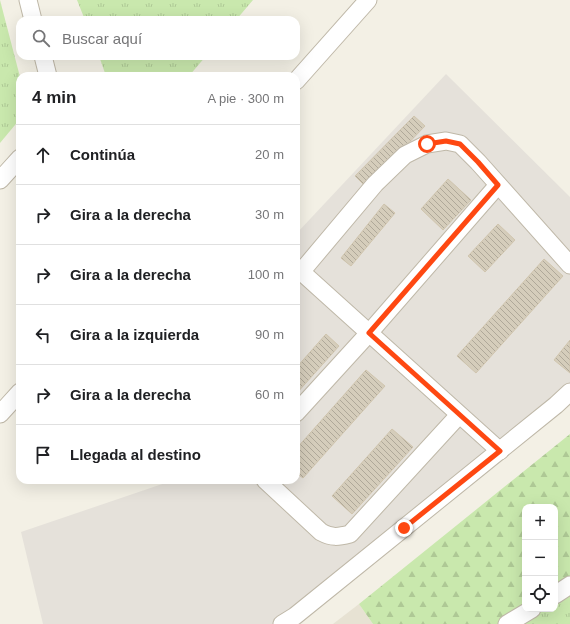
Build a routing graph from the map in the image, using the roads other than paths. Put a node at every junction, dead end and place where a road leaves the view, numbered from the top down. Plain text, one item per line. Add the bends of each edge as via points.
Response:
1 (28, 0) edge
2 (368, 0) edge
3 (32, 16) edge
4 (44, 60) edge
5 (47, 72) edge
6 (300, 76) edge
7 (16, 162) edge
8 (0, 180) edge
9 (498, 185) junction
10 (570, 265) edge
11 (300, 268) edge
12 (300, 272) edge
13 (369, 333) junction
14 (570, 392) edge
15 (16, 396) edge
16 (300, 409) edge
17 (0, 414) edge
18 (459, 414) junction
19 (500, 451) junction
20 (269, 484) edge
21 (570, 586) edge
22 (558, 593) edge
23 (527, 612) edge
24 (282, 624) edge
25 (507, 624) edge

1 - 3 street
2 - 6 street
4 - 5 street
7 - 8 street
9 - 10 street
9 - 11 street via 460,144 446,141 427,144 405,155 375,184
9 - 13 street
12 - 13 street
13 - 16 street
13 - 18 street
14 - 19 street
15 - 17 street
18 - 19 street
18 - 20 street via 350,534 330,536 320,532
19 - 24 street
21 - 22 street
23 - 25 street

